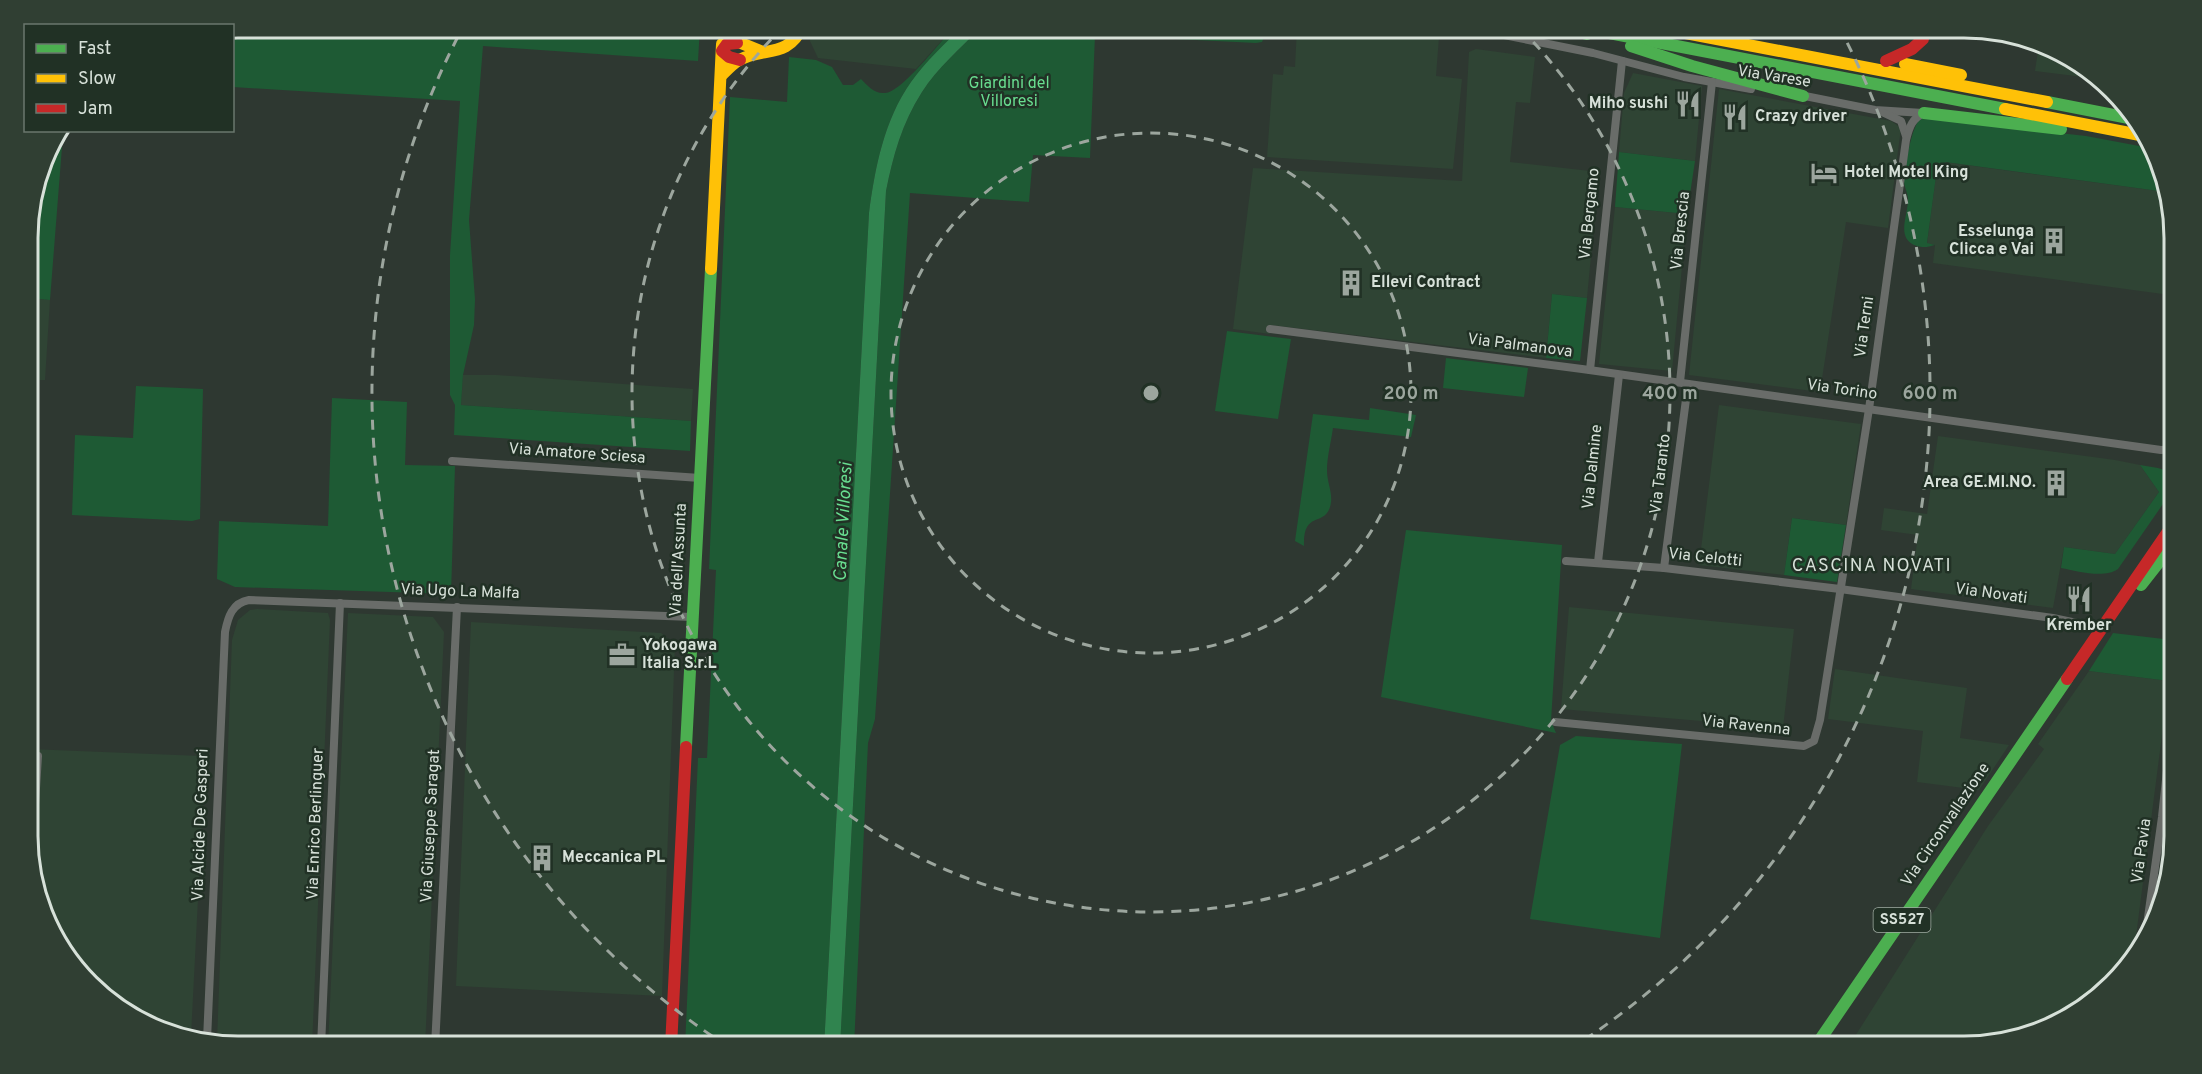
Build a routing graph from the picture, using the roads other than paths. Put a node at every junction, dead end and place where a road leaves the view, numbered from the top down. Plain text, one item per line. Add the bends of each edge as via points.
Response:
1 (723, 38) edge
2 (731, 38) edge
3 (797, 38) edge
4 (1519, 38) edge
5 (1602, 38) edge
6 (1633, 38) edge
7 (1711, 38) edge
8 (1920, 38) edge
9 (1923, 38) edge
10 (737, 43) junction
11 (722, 51) junction
12 (1779, 51) junction
13 (763, 52) junction
14 (740, 60) junction
15 (1622, 61) junction
16 (1886, 61) junction
17 (1934, 70) junction
18 (721, 76) junction
19 (1712, 82) junction
20 (1803, 96) junction
21 (2115, 106) edge
22 (1875, 110) junction
23 (1924, 113) junction
24 (2124, 117) edge
25 (2136, 134) edge
26 (1906, 140) junction
27 (2140, 142) edge
28 (1270, 329) dead end
29 (1590, 370) junction
30 (1619, 375) junction
31 (1684, 383) junction
32 (1869, 409) junction
33 (2161, 450) junction
34 (2164, 450) edge
35 (2164, 451) edge
36 (452, 461) dead end
37 (700, 478) junction
38 (2164, 538) edge
39 (2164, 556) edge
40 (1566, 561) dead end
41 (1598, 562) junction
42 (1664, 568) junction
43 (1840, 589) junction
44 (340, 603) junction
45 (457, 607) junction
46 (230, 612) joint
47 (692, 617) junction
48 (2103, 628) junction
49 (1556, 722) dead end
50 (2164, 798) edge
51 (2148, 914) edge
52 (207, 1034) edge
53 (321, 1036) edge
54 (436, 1036) edge
55 (672, 1036) edge
56 (1825, 1036) edge

1 - 11 main road, Via dell'Assunta
2 - 10 main road
3 - 13 main road via 788,47
4 - 15 street, Via Varese
5 - 20 main road
6 - 25 main road
7 - 12 main road
8 - 16 main road via 1912,49
9 - 17 main road via 1924,61
10 - 11 main road via 727,44
10 - 13 main road
11 - 14 main road
11 - 18 main road, Via dell'Assunta
12 - 16 main road via 1788,44
12 - 24 main road
13 - 14 main road
14 - 18 main road
15 - 19 street, Via Varese
15 - 29 street, Via Bergamo
16 - 17 main road
17 - 21 main road
18 - 37 main road, Via dell'Assunta
19 - 20 street, Via Varese
19 - 31 street, Via Brescia
20 - 22 street, Via Varese
22 - 23 street, Via Varese
22 - 26 street via 1901,121
23 - 26 street via 1913,121
23 - 27 main road via 2088,132
26 - 32 street, Via Terni
28 - 29 street, Via Palmanova
29 - 30 street, Via Torino
30 - 31 street, Via Torino
30 - 41 street, Via Dalmine
31 - 32 street, Via Torino
31 - 42 street, Via Taranto
32 - 33 street, Via Torino
32 - 43 street, Via Terni
33 - 34 street, Via Torino
33 - 35 street, Via Torino
36 - 37 street, Via Amatore Sciesa
37 - 47 main road, Via dell'Assunta
38 - 48 main road, Via Circonvallazione
39 - 48 main road, Via Circonvallazione
40 - 41 street, Via Celotti
41 - 42 street, Via Celotti
42 - 43 street, Via Celotti
43 - 48 street, Via Novati
43 - 49 street, Via Ravenna via 1814,741 1803,746
44 - 45 street, Via Ugo La Malfa
44 - 46 street, Via Ugo La Malfa via 249,600
44 - 53 street, Via Enrico Berlinguer
45 - 47 street, Via Ugo La Malfa
45 - 54 street, Via Giuseppe Saragat
46 - 52 street, Via Alcide De Gasperi via 225,632
47 - 55 main road, Via dell'Assunta
48 - 56 main road, Via Circonvallazione / SS527
50 - 51 street, Via Pavia

